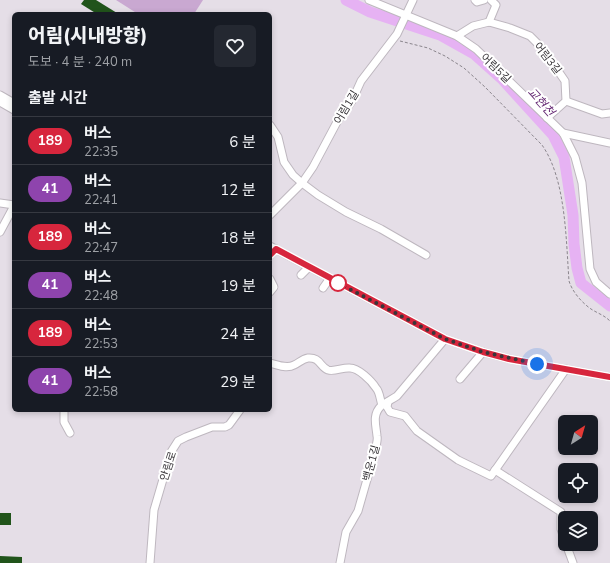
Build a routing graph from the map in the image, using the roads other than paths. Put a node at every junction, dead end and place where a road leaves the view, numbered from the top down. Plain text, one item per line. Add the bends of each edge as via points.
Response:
1 (369, 0) edge
2 (413, 0) edge
3 (475, 0) edge
4 (484, 0) edge
5 (491, 0) edge
6 (404, 18) junction
7 (489, 22) junction
8 (457, 36) junction
9 (0, 95) edge
10 (566, 101) junction
11 (0, 102) edge
12 (12, 102) edge
13 (12, 109) edge
14 (610, 113) edge
15 (547, 118) junction
16 (272, 127) edge
17 (562, 133) junction
18 (610, 142) edge
19 (302, 183) junction
20 (0, 203) edge
21 (12, 206) edge
22 (12, 210) edge
23 (272, 214) edge
24 (0, 232) edge
25 (273, 247) edge
26 (426, 255) dead end
27 (309, 267) junction
28 (301, 275) dead end
29 (330, 278) junction
30 (323, 288) dead end
31 (610, 294) edge
32 (445, 339) junction
33 (483, 352) junction
34 (272, 364) edge
35 (566, 369) junction
36 (610, 377) edge
37 (460, 379) dead end
38 (385, 404) junction
39 (64, 412) edge
40 (239, 412) edge
41 (70, 433) dead end
42 (493, 473) junction
43 (559, 511) edge
44 (569, 551) edge
45 (150, 563) edge
46 (340, 563) edge
47 (573, 563) edge

1 - 6 street, 어림5길
2 - 6 street
3 - 4 street
5 - 7 street via 496,6
6 - 8 street, 어림5길
6 - 19 street, 어림1길 via 395,37 361,81 352,101
7 - 8 street via 473,26
7 - 10 street, 어림3길 via 530,36 565,80
8 - 15 street, 어림5길 via 482,54
9 - 12 street
10 - 14 street via 602,114
10 - 15 street
11 - 13 street
15 - 17 street, 어림5길
16 - 19 street via 278,137 284,162
17 - 18 street
17 - 31 street, 어림5길 via 575,157 582,184 590,269 596,282
19 - 23 street, 어림1길
19 - 26 street via 346,212
20 - 21 street
22 - 24 street
25 - 27 street
27 - 28 street
27 - 29 street
29 - 30 street
29 - 32 street
32 - 33 street
32 - 38 street, 백운1길 via 396,396
33 - 35 street
33 - 37 street
34 - 38 street via 293,366 309,358 317,359 330,370 356,369 377,388
35 - 36 street
35 - 42 street
38 - 42 street via 390,412 404,416 418,431 458,460
38 - 46 street, 백운1길 via 376,412 376,448 358,511 346,532
39 - 41 street via 64,422
40 - 45 street, 안림로 via 229,425 212,427 186,437 174,446 154,510
42 - 43 street
44 - 47 street

